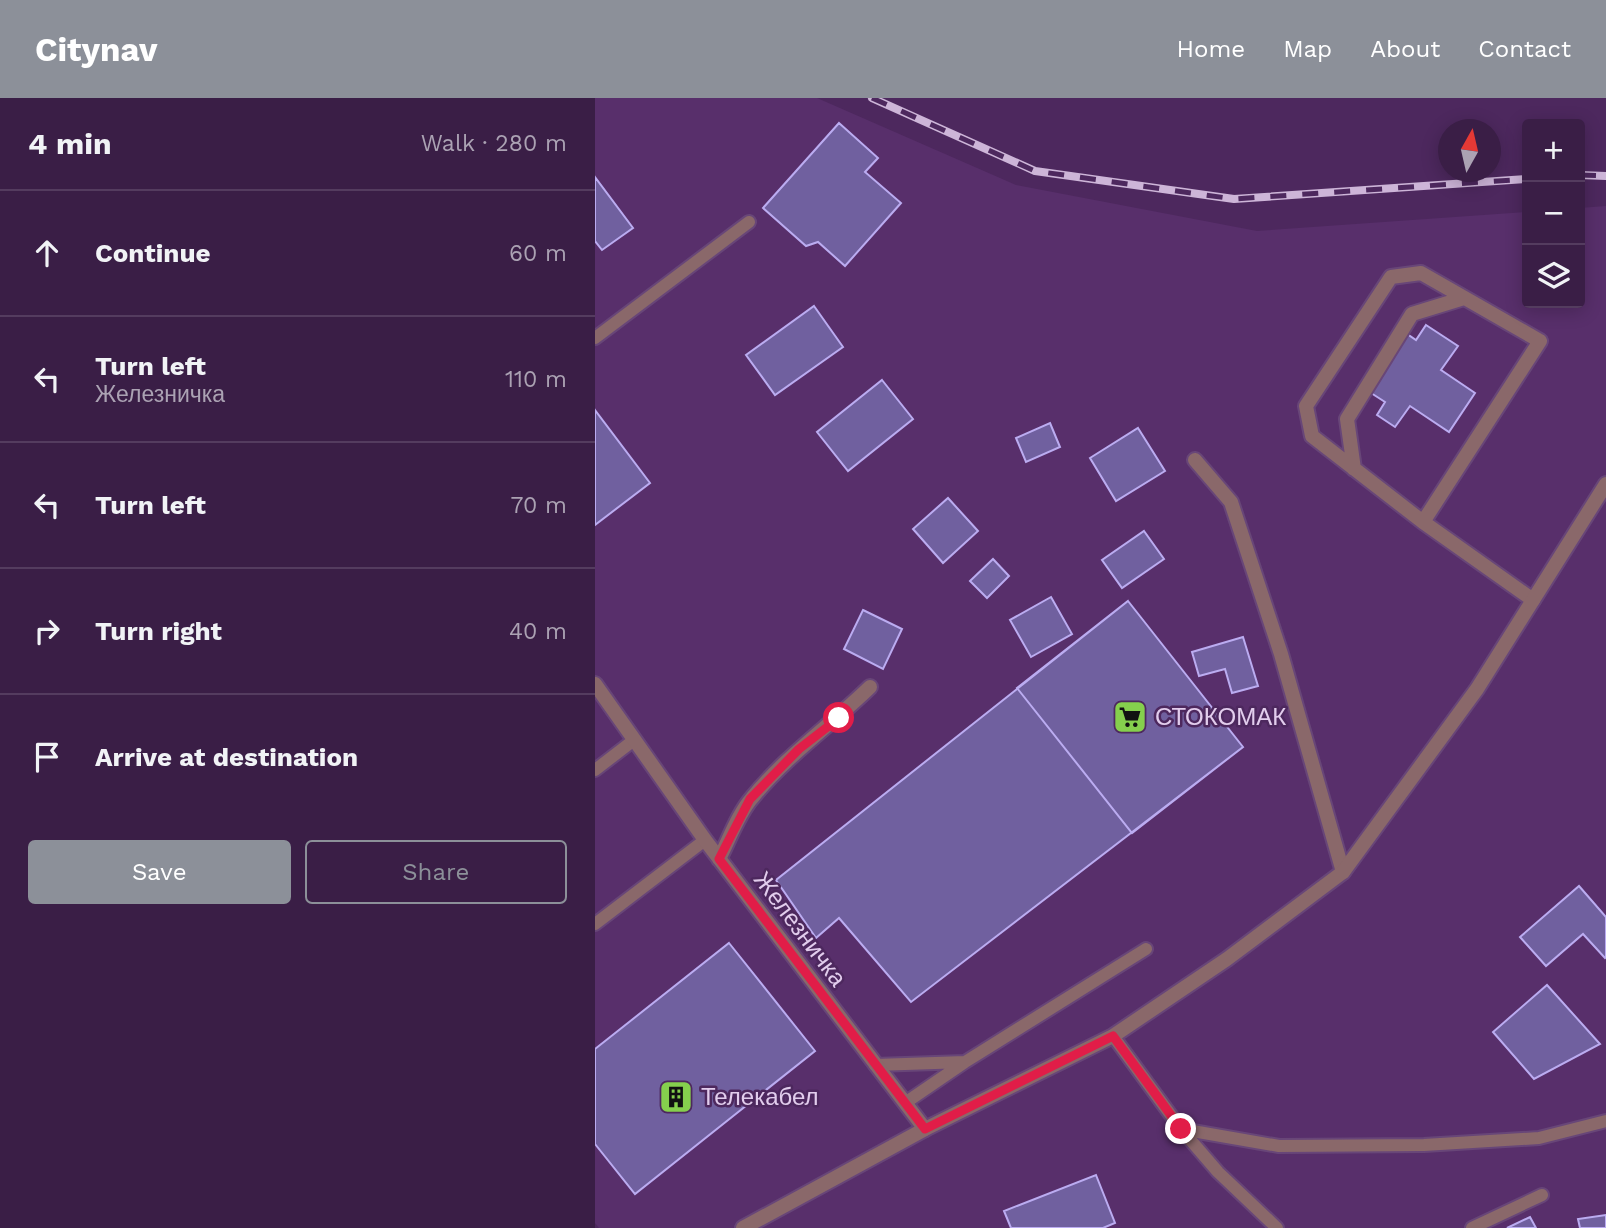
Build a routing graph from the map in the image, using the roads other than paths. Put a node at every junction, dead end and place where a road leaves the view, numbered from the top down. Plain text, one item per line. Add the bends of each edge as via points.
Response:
1 (750, 222) dead end
2 (1464, 298) junction
3 (595, 338) edge
4 (1195, 460) dead end
5 (1354, 468) junction
6 (1606, 484) edge
7 (1423, 522) junction
8 (1533, 600) junction
9 (595, 684) edge
10 (870, 687) dead end
11 (634, 740) junction
12 (595, 770) edge
13 (705, 840) junction
14 (719, 859) junction
15 (1343, 872) junction
16 (595, 924) edge
17 (1146, 949) dead end
18 (1113, 1036) junction
19 (965, 1062) junction
20 (875, 1065) junction
21 (905, 1103) junction
22 (1606, 1121) edge
23 (925, 1129) junction
24 (1181, 1129) junction
25 (1542, 1195) dead end
26 (743, 1228) edge
27 (1277, 1228) edge
28 (1472, 1228) edge

1 - 3 lane
2 - 5 street via 1412,314 1347,419
2 - 5 street via 1421,273 1391,277 1306,406 1312,436
2 - 7 street via 1540,341
4 - 15 street via 1231,502 1281,654
5 - 7 street
6 - 8 street
7 - 8 street
8 - 15 street via 1477,689
9 - 11 street, Железничка
10 - 14 street via 750,799
11 - 12 lane
11 - 13 street, Железничка
13 - 14 street, Железничка
13 - 16 lane
14 - 20 street, Железничка
15 - 18 street
17 - 19 lane
18 - 23 street
18 - 24 lane
19 - 20 lane
19 - 21 lane
20 - 21 street, Железничка
21 - 23 street, Железничка
22 - 24 lane via 1539,1138 1424,1145 1279,1146
23 - 26 street
24 - 27 lane
25 - 28 lane

